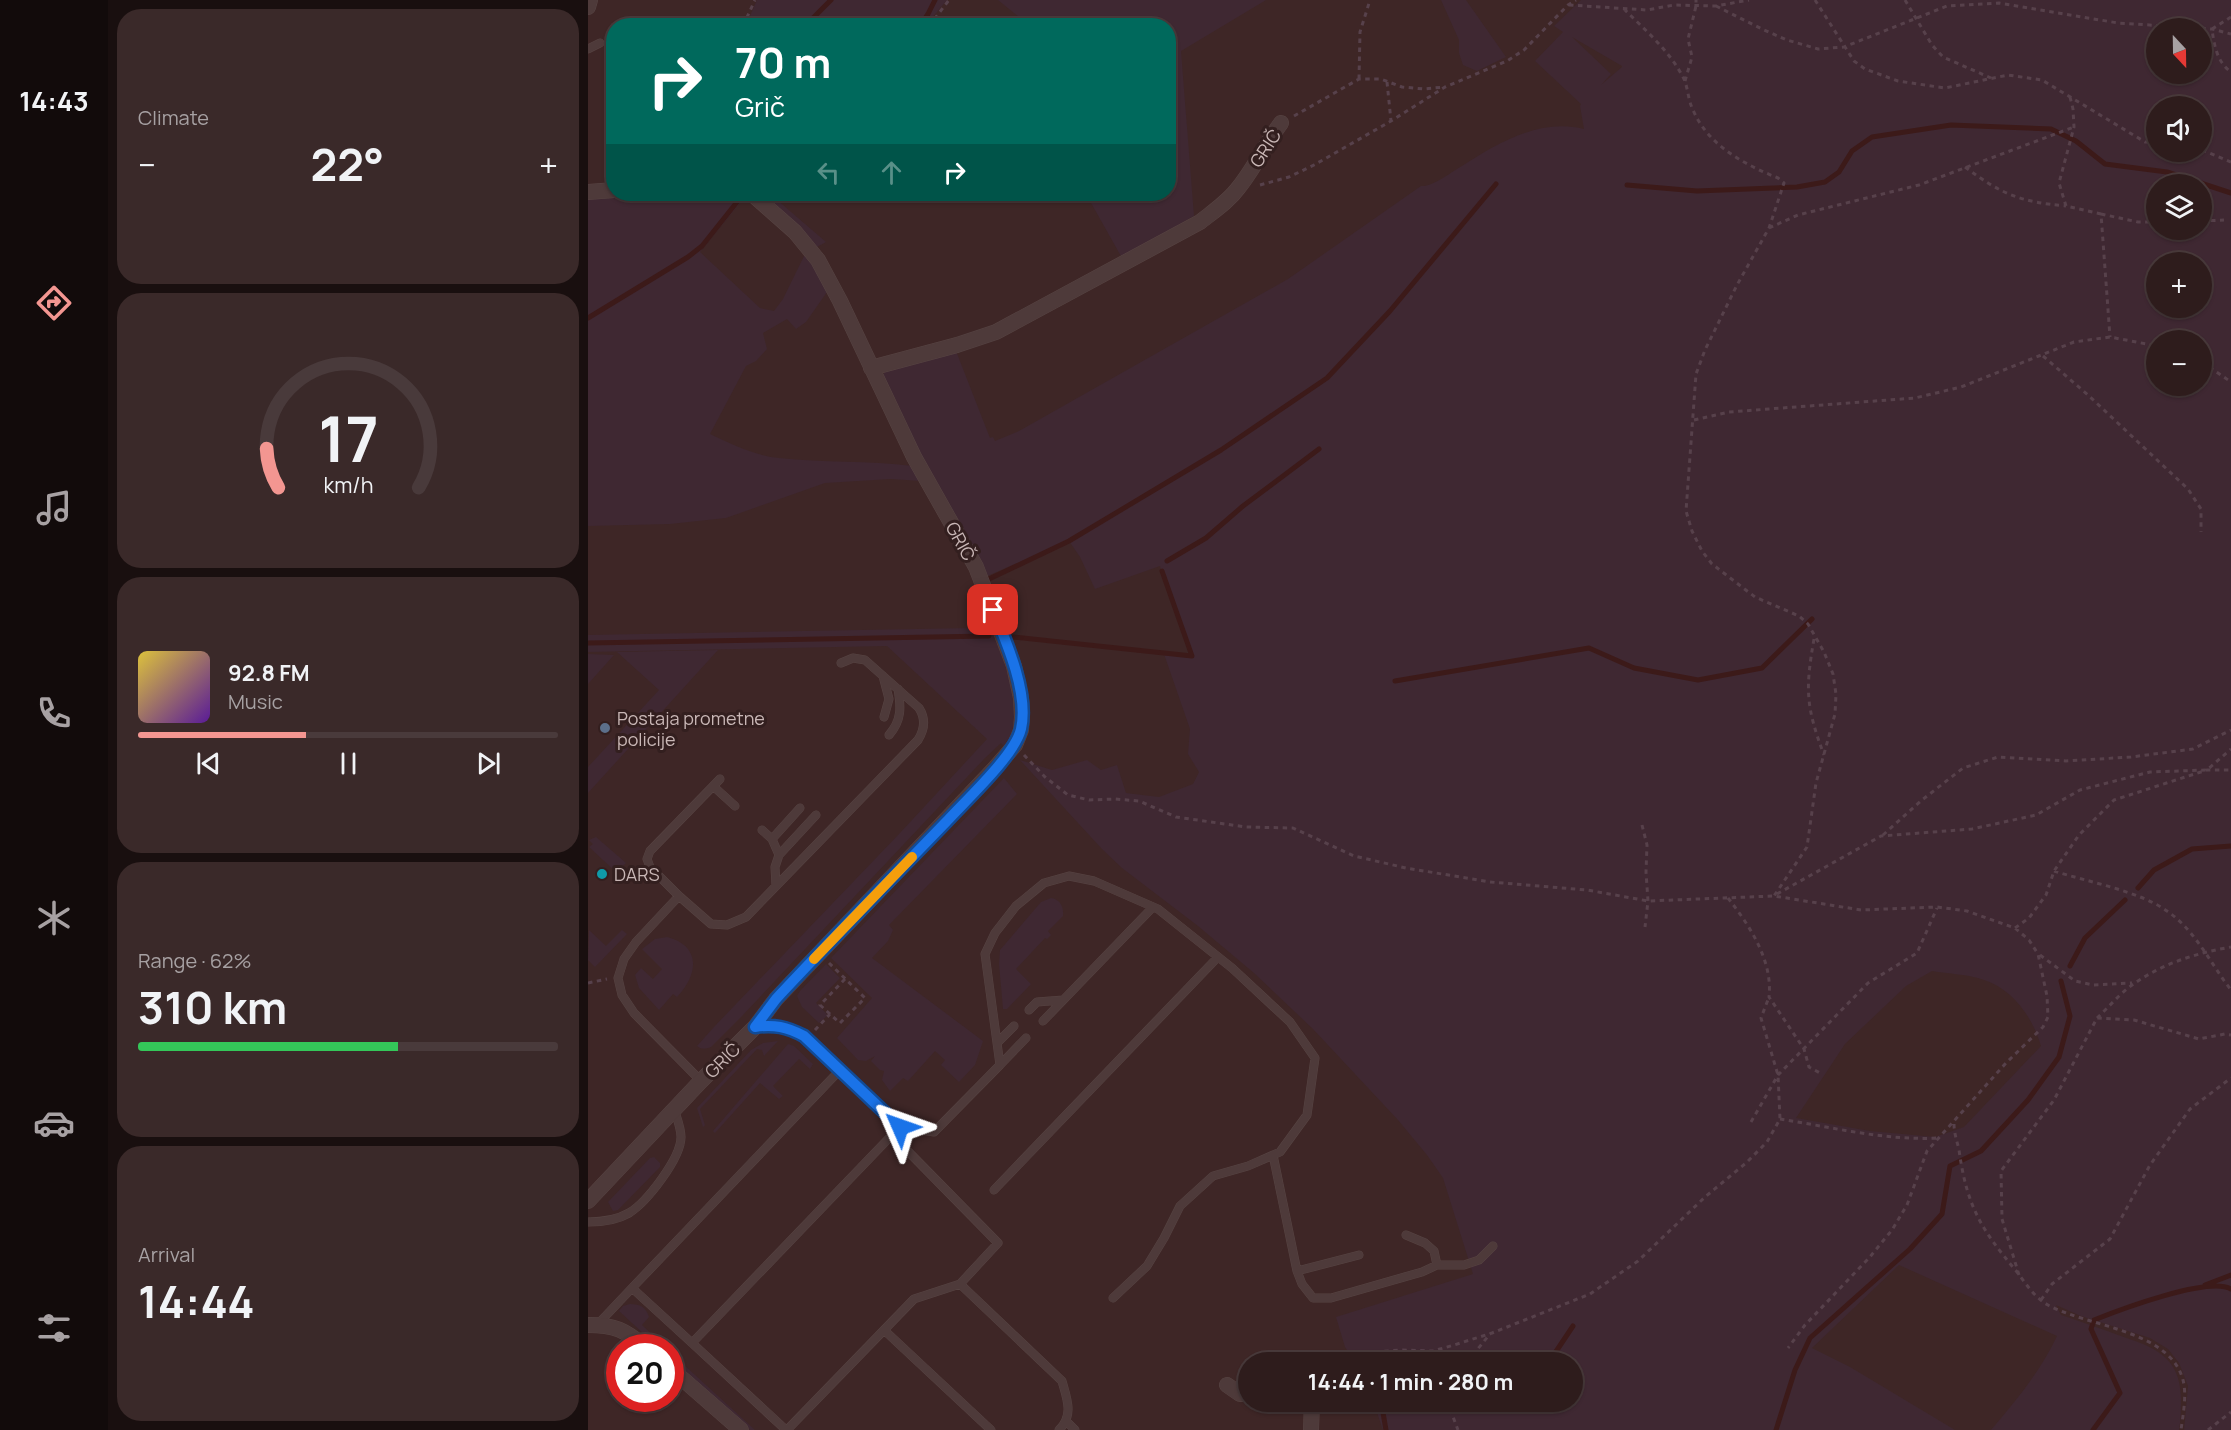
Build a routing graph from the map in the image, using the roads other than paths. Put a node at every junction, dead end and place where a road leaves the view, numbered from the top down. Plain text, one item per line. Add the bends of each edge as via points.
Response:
1 (590, 0) edge
2 (588, 7) edge
3 (600, 43) dead end
4 (588, 49) edge
5 (1281, 123) road end
6 (606, 191) edge
7 (588, 192) edge
8 (760, 201) edge
9 (871, 368) junction
10 (842, 663) dead end
11 (881, 672) junction
12 (898, 689) junction
13 (884, 717) dead end
14 (889, 735) dead end
15 (720, 778) dead end
16 (713, 786) junction
17 (735, 806) dead end
18 (800, 808) dead end
19 (816, 814) dead end
20 (762, 830) dead end
21 (772, 839) junction
22 (779, 855) junction
23 (776, 886) junction
24 (679, 896) junction
25 (1153, 907) junction
26 (1218, 957) junction
27 (1064, 1000) junction
28 (1029, 1010) dead end
29 (1043, 1021) dead end
30 (1014, 1026) dead end
31 (755, 1027) junction
32 (1026, 1038) dead end
33 (997, 1043) junction
34 (1000, 1065) junction
35 (840, 1070) junction
36 (701, 1081) junction
37 (674, 1109) junction
38 (900, 1127) junction
39 (892, 1135) junction
40 (1273, 1155) junction
41 (994, 1190) dead end
42 (588, 1201) edge
43 (588, 1222) edge
44 (1406, 1235) dead end
45 (1493, 1246) dead end
46 (1359, 1255) dead end
47 (1437, 1264) junction
48 (1297, 1271) junction
49 (960, 1284) junction
50 (632, 1288) junction
51 (1113, 1298) dead end
52 (592, 1325) edge
53 (884, 1330) junction
54 (629, 1334) edge
55 (692, 1343) junction
56 (684, 1380) edge
57 (1227, 1385) dead end
58 (1238, 1393) edge
59 (1312, 1412) edge
60 (1067, 1422) junction
61 (741, 1430) edge
62 (786, 1430) edge
63 (991, 1430) edge
64 (1059, 1430) edge
65 (1075, 1430) edge
66 (1311, 1430) edge

1 - 2 street
3 - 4 lane
5 - 9 street, GRIČ via 1240,187 1200,222 996,332
6 - 7 street
8 - 9 street, GRIČ via 795,232 818,260
9 - 31 street, GRIČ via 914,457 975,567 1002,632 1021,698 1021,730 1014,745 962,804 776,999
10 - 11 lane via 854,658 865,660
11 - 12 lane
11 - 13 lane via 889,699
12 - 14 lane via 900,713
12 - 23 lane via 923,715 923,732
15 - 16 lane
16 - 17 lane
16 - 24 lane via 650,851 647,859
18 - 21 lane
19 - 22 lane
20 - 21 lane
21 - 22 lane
22 - 23 lane
23 - 24 lane via 746,916 727,925 711,924
24 - 36 lane via 624,958 618,978 622,995 634,1013
25 - 26 lane
25 - 27 lane
25 - 33 lane via 1094,880 1069,876 1044,883 1016,906 985,954
26 - 40 lane via 1290,1022 1315,1058 1307,1115 1280,1152
26 - 41 lane
27 - 28 lane via 1037,1002
27 - 29 lane
30 - 33 lane
31 - 35 lane via 784,1027 806,1039
31 - 36 street, GRIČ
32 - 34 lane
33 - 34 lane
34 - 38 lane via 934,1132
35 - 38 lane
35 - 50 lane
36 - 37 street, GRIČ
37 - 42 street, GRIČ
37 - 43 lane via 680,1147 663,1177 627,1214 608,1221
38 - 39 lane
39 - 49 lane via 998,1243
39 - 55 lane
40 - 48 lane
40 - 51 lane via 1213,1176 1180,1206 1147,1266
44 - 47 lane via 1434,1251
45 - 47 lane via 1479,1260 1464,1265
46 - 48 lane
47 - 48 lane via 1422,1272 1331,1298 1313,1298
49 - 53 lane via 914,1299
49 - 60 lane via 1062,1381 1068,1403
50 - 52 lane
50 - 55 lane
52 - 54 street
53 - 62 lane
53 - 63 lane
55 - 62 lane
56 - 61 street
57 - 58 street
59 - 66 street
60 - 64 lane
60 - 65 lane

